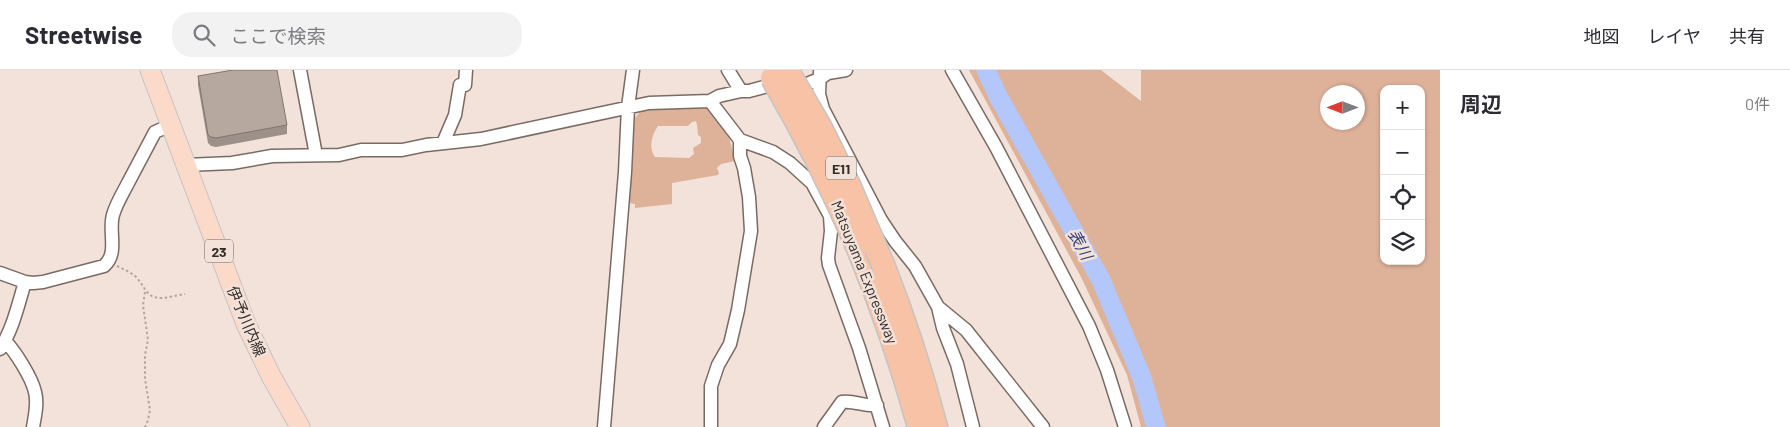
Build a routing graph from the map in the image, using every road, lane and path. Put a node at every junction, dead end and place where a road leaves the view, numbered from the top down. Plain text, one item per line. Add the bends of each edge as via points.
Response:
1 (150, 70) edge
2 (300, 70) edge
3 (466, 70) edge
4 (633, 70) edge
5 (728, 70) edge
6 (846, 70) edge
7 (952, 70) edge
8 (779, 73) edge
9 (820, 75) edge
10 (741, 91) junction
11 (710, 101) junction
12 (628, 107) junction
13 (171, 125) junction
14 (740, 140) junction
15 (443, 143) junction
16 (316, 155) junction
17 (186, 166) junction
18 (830, 216) junction
19 (881, 220) junction
20 (108, 262) junction
21 (0, 272) edge
22 (25, 282) junction
23 (144, 292) junction
24 (185, 294) dead end
25 (938, 308) junction
26 (3, 345) edge
27 (877, 405) junction
28 (34, 427) edge
29 (145, 427) edge
30 (300, 427) edge
31 (604, 427) edge
32 (711, 427) edge
33 (824, 427) edge
34 (883, 427) edge
35 (919, 427) edge
36 (936, 427) edge
37 (973, 427) edge
38 (1043, 427) edge
39 (1125, 427) edge

1 - 13 main road, 伊予川内線 / 23
2 - 16 street
3 - 15 street via 465,85 460,85 455,115
4 - 12 street
5 - 10 street
6 - 9 street
7 - 39 street via 996,146 1089,326
8 - 35 highway, Matsuyama Expressway / E11, bridge via 857,246 887,324
8 - 36 highway, Matsuyama Expressway / E11, bridge via 820,128 849,185 904,317
9 - 10 street via 807,84
9 - 19 street via 818,94 823,108
10 - 11 street
11 - 12 street
11 - 14 street
12 - 15 street via 501,136
12 - 31 street
13 - 17 main road, 伊予川内線 / 23
13 - 20 street via 155,132 116,207 111,224 112,249
14 - 18 street via 772,152 803,173
14 - 32 street via 751,231 730,344 711,386
15 - 16 street via 402,150
16 - 17 street via 272,156
17 - 30 main road, 伊予川内線 / 23 via 246,324
18 - 19 street
18 - 27 street via 829,265
19 - 25 street via 915,266
20 - 22 street via 104,266 43,282
20 - 23 path via 134,275
21 - 22 street
22 - 26 street
23 - 24 path via 159,298
23 - 29 path via 148,340 145,379 150,410
25 - 37 street
25 - 38 street via 966,330
26 - 28 street via 18,357 34,386
27 - 33 street via 842,402
27 - 34 street

